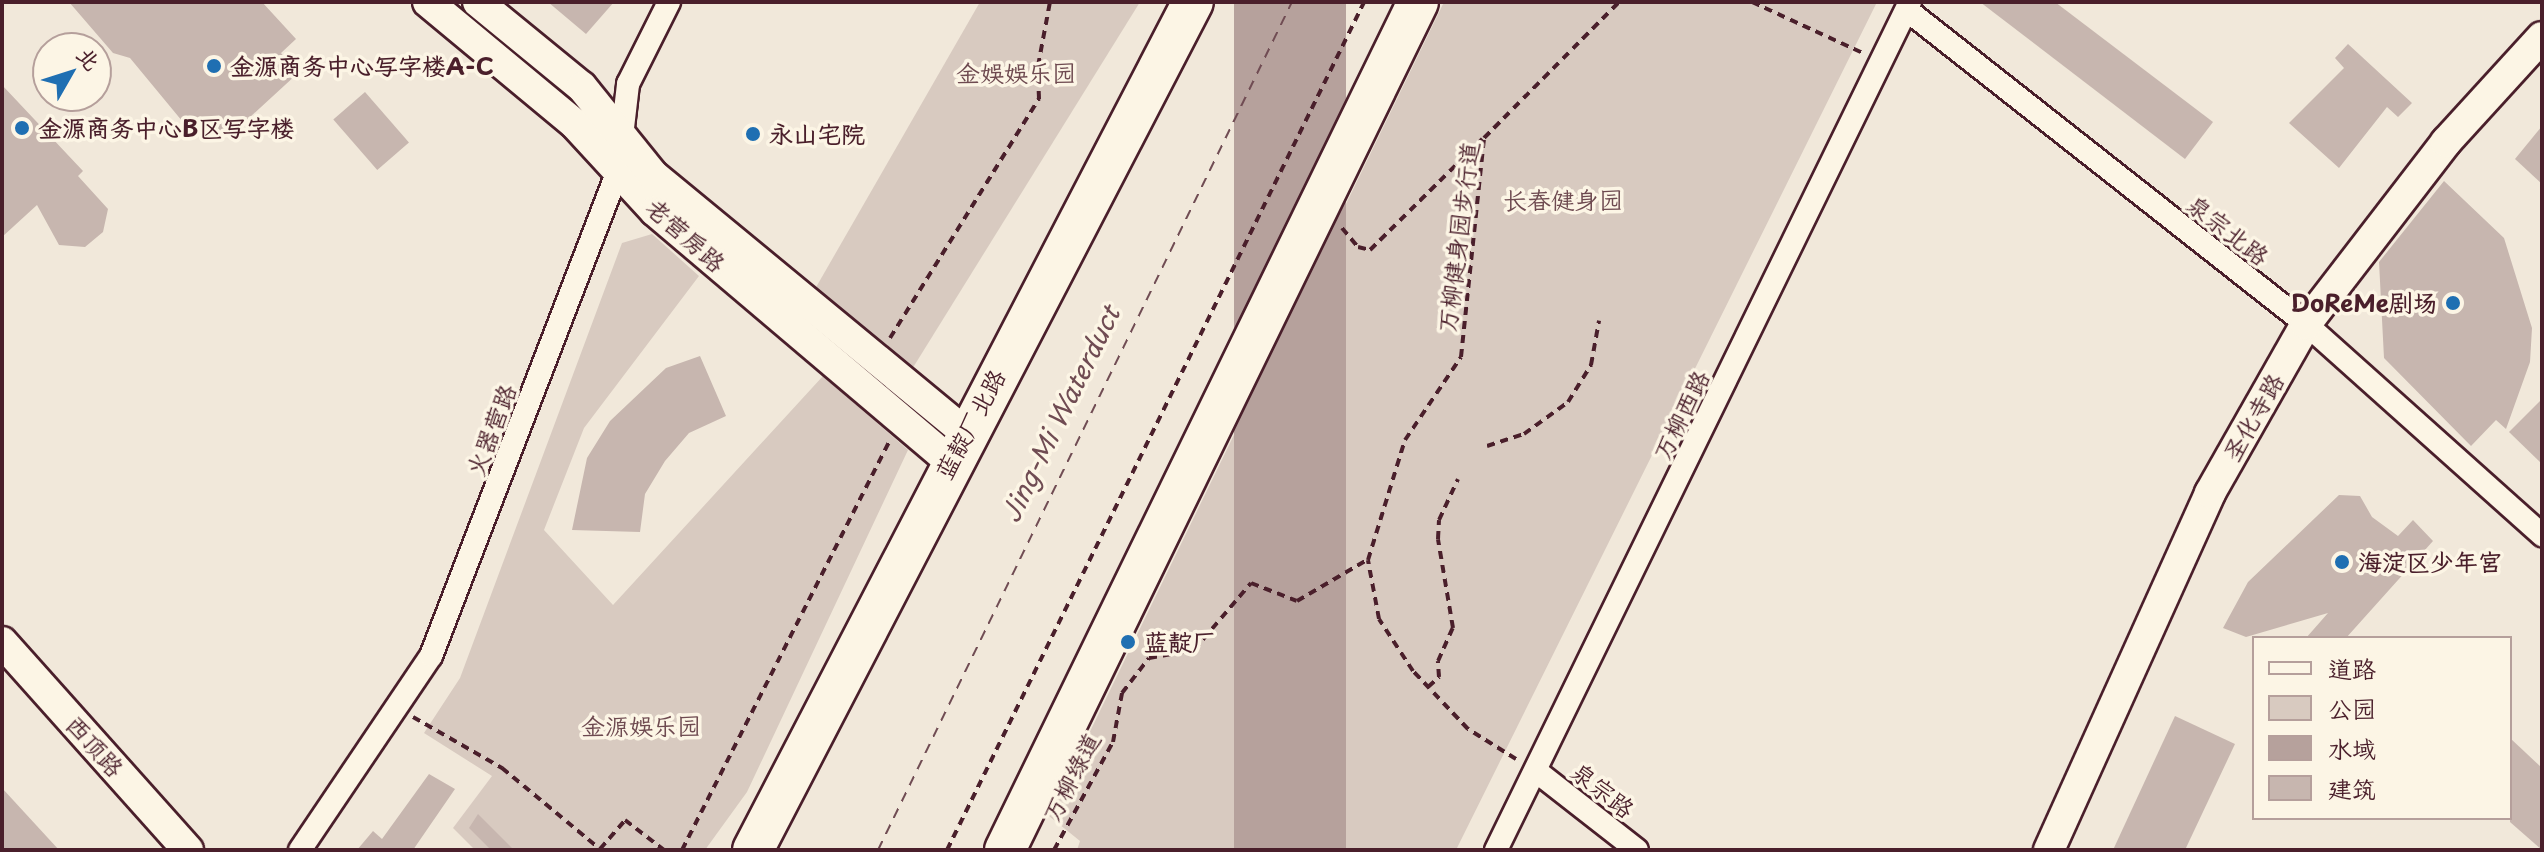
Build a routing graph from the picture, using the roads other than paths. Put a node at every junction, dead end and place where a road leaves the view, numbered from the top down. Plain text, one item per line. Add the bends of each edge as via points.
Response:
1 (428, 2) edge
2 (478, 2) edge
3 (669, 2) edge
4 (1193, 2) edge
5 (1418, 2) edge
6 (1908, 6) edge
7 (2542, 37) edge
8 (625, 141) junction
9 (618, 171) junction
10 (2306, 324) junction
11 (958, 446) junction
12 (2542, 535) edge
13 (2, 642) edge
14 (2, 674) edge
15 (1536, 771) junction
16 (160, 850) edge
17 (188, 850) edge
18 (300, 850) edge
19 (753, 850) edge
20 (1005, 850) edge
21 (1496, 850) edge
22 (1637, 850) edge
23 (2049, 850) edge

1 - 9 street, 老营房路 via 575,124
2 - 8 street, 老营房路 via 582,87
3 - 8 street, 火器营路 via 628,84
4 - 11 highway, 蓝靛厂北路
5 - 20 highway
6 - 10 street, 泉宗北路
6 - 15 street, 万柳西路
7 - 10 street, 圣化寺路 via 2446,142
8 - 9 street, 火器营路
8 - 11 street, 老营房路 via 653,175
9 - 11 street, 老营房路 via 655,211 901,419
9 - 18 street, 火器营路 via 431,656
10 - 12 street, 泉宗北路
10 - 23 street, 圣化寺路 via 2210,493
11 - 19 highway, 蓝靛厂北路
13 - 17 street, 西顶路
14 - 16 street, 西顶路
15 - 21 street, 万柳西路
15 - 22 street, 泉宗路

